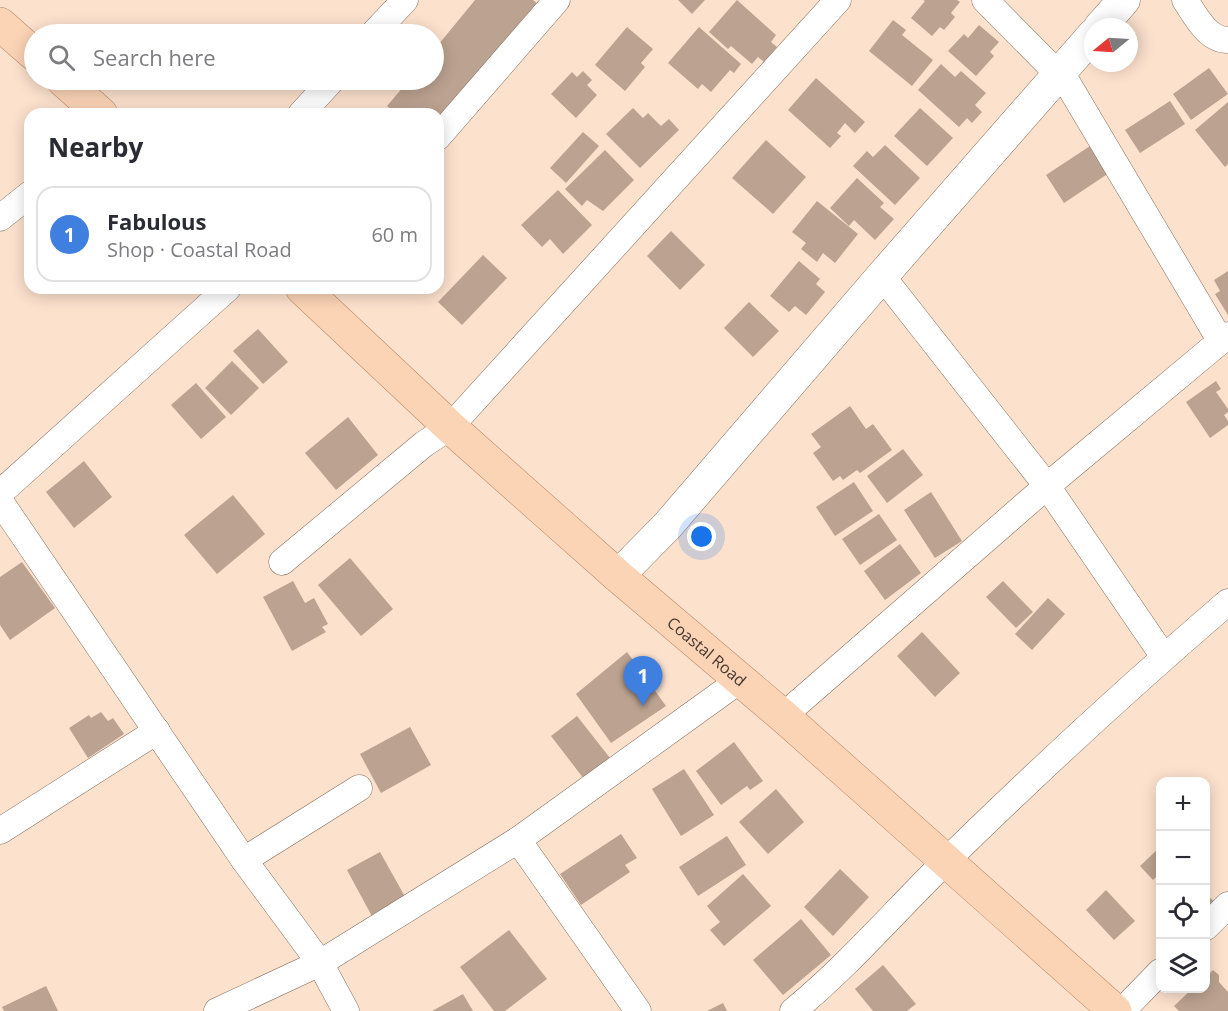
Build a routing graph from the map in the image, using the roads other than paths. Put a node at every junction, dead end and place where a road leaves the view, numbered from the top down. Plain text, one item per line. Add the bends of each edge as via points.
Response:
1 (405, 0) edge
2 (557, 0) edge
3 (838, 0) edge
4 (985, 0) edge
5 (1124, 0) edge
6 (1185, 0) edge
7 (1108, 18) edge
8 (0, 24) edge
9 (382, 24) edge
10 (1228, 40) edge
11 (24, 45) edge
12 (1084, 45) edge
13 (1059, 74) junction
14 (74, 90) edge
15 (323, 90) edge
16 (95, 108) edge
17 (306, 108) edge
18 (444, 130) edge
19 (24, 199) edge
20 (0, 218) edge
21 (882, 276) junction
22 (221, 294) edge
23 (308, 294) edge
24 (1224, 338) edge
25 (450, 427) junction
26 (1047, 486) junction
27 (0, 493) edge
28 (0, 501) edge
29 (282, 562) dead end
30 (618, 576) junction
31 (1228, 602) edge
32 (1164, 657) junction
33 (740, 680) junction
34 (783, 716) junction
35 (157, 731) junction
36 (359, 788) dead end
37 (0, 831) edge
38 (518, 840) junction
39 (244, 860) junction
40 (946, 862) junction
41 (1228, 905) edge
42 (1210, 923) edge
43 (320, 963) junction
44 (1156, 977) edge
45 (217, 1011) edge
46 (346, 1011) edge
47 (638, 1011) edge
48 (793, 1011) edge
49 (1115, 1011) edge
50 (1122, 1011) edge

1 - 9 street
2 - 18 street
3 - 25 street
4 - 13 street
5 - 7 street
6 - 10 street via 1203,29
8 - 11 main road
12 - 13 street
13 - 21 street
13 - 24 street
14 - 16 main road
15 - 17 street
19 - 20 street
21 - 26 street
21 - 30 street via 668,525
22 - 27 street
23 - 25 main road, Coastal Road
24 - 26 street
25 - 29 street via 424,444
25 - 30 main road, Coastal Road
26 - 32 street
26 - 34 street
28 - 35 street
30 - 33 main road, Coastal Road
31 - 32 street
32 - 40 street
33 - 34 main road, Coastal Road
33 - 38 street
34 - 40 main road, Coastal Road
35 - 37 street
35 - 39 street
36 - 39 street
38 - 43 street
38 - 47 street
39 - 43 street
40 - 48 street via 823,987
40 - 49 main road, Coastal Road
41 - 42 street
43 - 45 street
43 - 46 street
44 - 50 street

